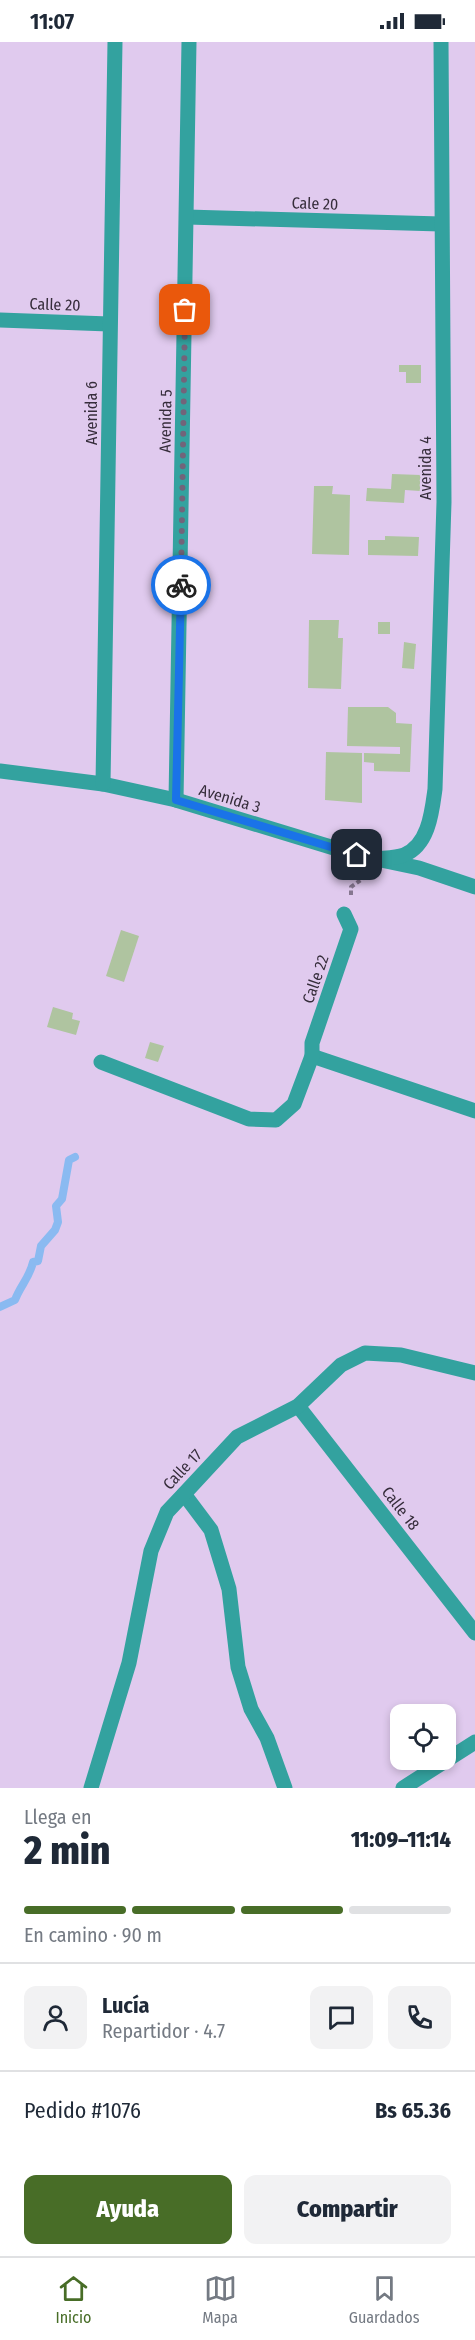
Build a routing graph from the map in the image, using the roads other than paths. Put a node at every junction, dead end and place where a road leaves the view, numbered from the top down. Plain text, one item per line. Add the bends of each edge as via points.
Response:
1 (115, 42) edge
2 (189, 42) edge
3 (441, 42) edge
4 (187, 217) junction
5 (441, 224) junction
6 (0, 320) edge
7 (109, 324) junction
8 (0, 771) edge
9 (104, 784) junction
10 (176, 800) junction
11 (376, 859) junction
12 (475, 887) edge
13 (345, 914) road end
14 (312, 1056) junction
15 (101, 1062) dead end
16 (475, 1111) edge
17 (475, 1373) edge
18 (298, 1406) junction
19 (184, 1494) junction
20 (475, 1633) edge
21 (475, 1742) edge
22 (91, 1788) edge
23 (285, 1788) edge
24 (403, 1788) edge

1 - 7 street, Avenida 6
2 - 4 street, Avenida 5
3 - 5 street, Avenida 4
4 - 5 street, Cale 20
4 - 10 street, Avenida 5
5 - 11 street, Avenida 4 via 444,502 435,789 431,820 419,843 405,855
6 - 7 street, Calle 20
7 - 9 street, Avenida 6
8 - 9 street, Avenida 3
9 - 10 street, Avenida 3
10 - 11 street, Avenida 3
11 - 12 street, Avenida 3
13 - 14 street, Calle 22 via 351,929 312,1043
14 - 15 street via 294,1104 276,1120 249,1119
14 - 16 street
17 - 18 street, Calle 17 via 401,1355 365,1353 341,1365
18 - 19 street, Calle 17 via 237,1437
18 - 20 street, Calle 18
19 - 22 street, Calle 17 via 167,1512 152,1551 129,1663
19 - 23 street via 211,1530 229,1589 238,1666 251,1709 267,1738
21 - 24 street

